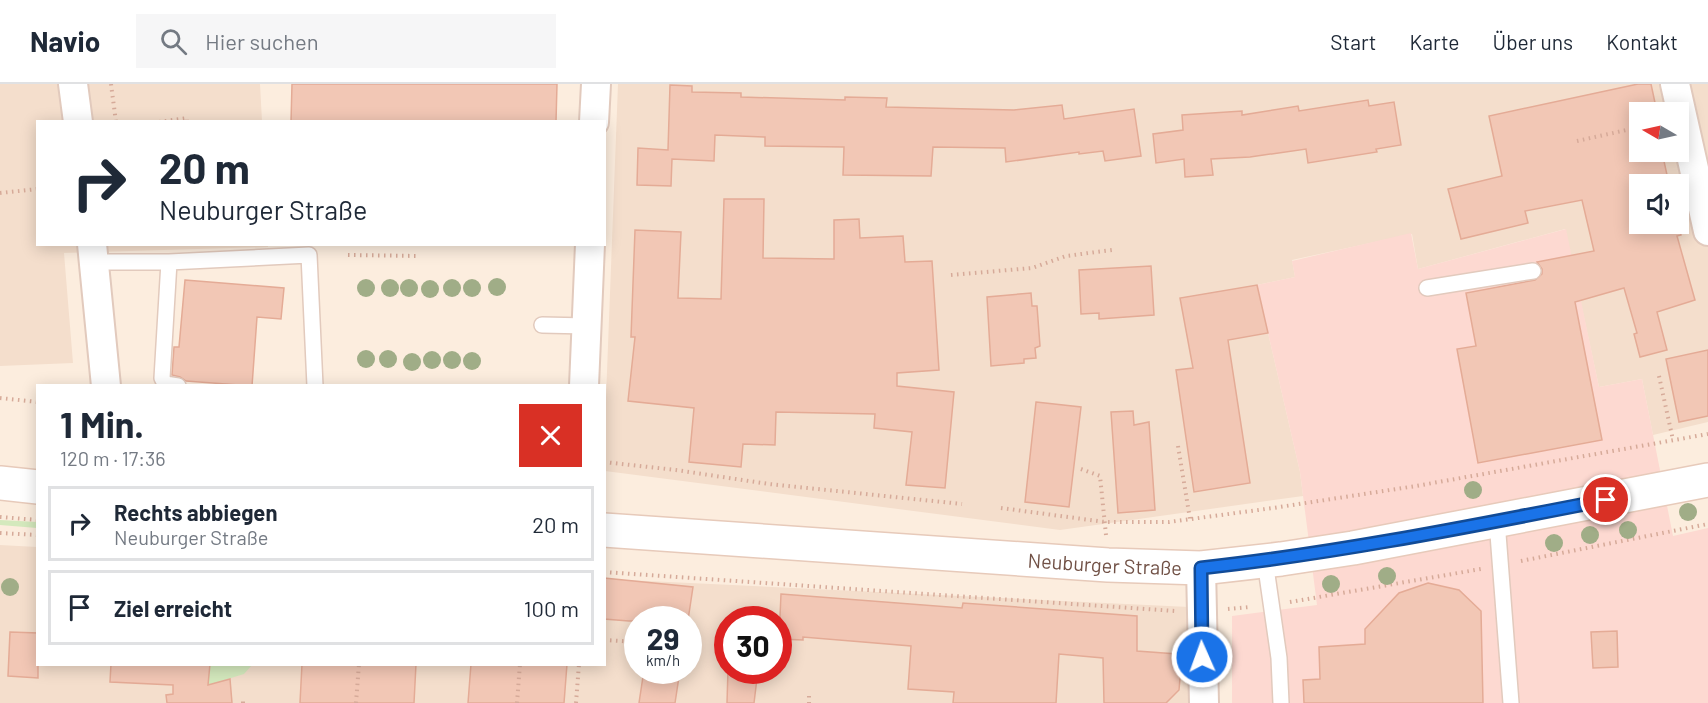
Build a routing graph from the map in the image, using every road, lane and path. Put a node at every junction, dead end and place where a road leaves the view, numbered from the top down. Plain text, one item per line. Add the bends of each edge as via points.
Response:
1 (73, 84) edge
2 (111, 84) edge
3 (596, 84) edge
4 (1675, 84) edge
5 (78, 120) edge
6 (116, 120) edge
7 (173, 120) edge
8 (187, 120) edge
9 (594, 120) edge
10 (1629, 129) edge
11 (1577, 141) dead end
12 (36, 189) edge
13 (0, 194) edge
14 (1708, 231) edge
15 (590, 246) edge
16 (1112, 250) dead end
17 (93, 253) edge
18 (348, 255) dead end
19 (418, 255) dead end
20 (169, 262) junction
21 (1533, 271) dead end
22 (951, 275) dead end
23 (1427, 288) dead end
24 (542, 325) dead end
25 (586, 326) junction
26 (1659, 376) dead end
27 (106, 384) edge
28 (165, 384) edge
29 (315, 384) edge
30 (584, 384) edge
31 (0, 398) edge
32 (36, 402) edge
33 (1708, 434) edge
34 (1673, 440) junction
35 (1178, 446) dead end
36 (606, 462) edge
37 (1080, 469) dead end
38 (1708, 480) edge
39 (0, 483) edge
40 (36, 487) edge
41 (962, 504) dead end
42 (1001, 508) dead end
43 (0, 517) edge
44 (1190, 519) junction
45 (36, 520) edge
46 (1497, 521) junction
47 (1105, 522) junction
48 (606, 530) edge
49 (0, 532) edge
50 (36, 535) edge
51 (1265, 561) junction
52 (1108, 565) junction
53 (1201, 568) junction
54 (606, 640) edge
55 (624, 641) edge
56 (358, 666) edge
57 (520, 666) edge
58 (579, 666) edge
59 (809, 696) dead end
60 (356, 703) edge
61 (518, 703) edge
62 (576, 703) edge
63 (809, 703) edge
64 (1204, 703) edge
65 (1281, 703) edge
66 (1511, 703) edge

1 - 5 street
2 - 6 path
3 - 9 street
4 - 14 street
7 - 8 path
10 - 11 path
12 - 13 path
15 - 25 street
16 - 22 path via 1066,256 1032,268
17 - 20 lane
17 - 27 street
18 - 19 path
20 - 28 lane via 162,378
20 - 29 lane via 309,255
21 - 23 lane
24 - 25 lane
25 - 30 street
26 - 34 path
31 - 32 path
33 - 34 path
34 - 44 path via 1416,486
35 - 44 path
36 - 41 path
37 - 47 path via 1100,476
38 - 46 street, Neuburger Straße
39 - 40 street
42 - 47 path
43 - 45 path
44 - 47 path
46 - 51 street, Neuburger Straße
46 - 66 lane
47 - 52 path
48 - 52 street, Neuburger Straße
49 - 50 path
51 - 53 street, Neuburger Straße
51 - 65 lane via 1279,658
52 - 53 street, Neuburger Straße
53 - 64 street
54 - 55 path
56 - 60 path
57 - 61 path
58 - 62 path
59 - 63 path

